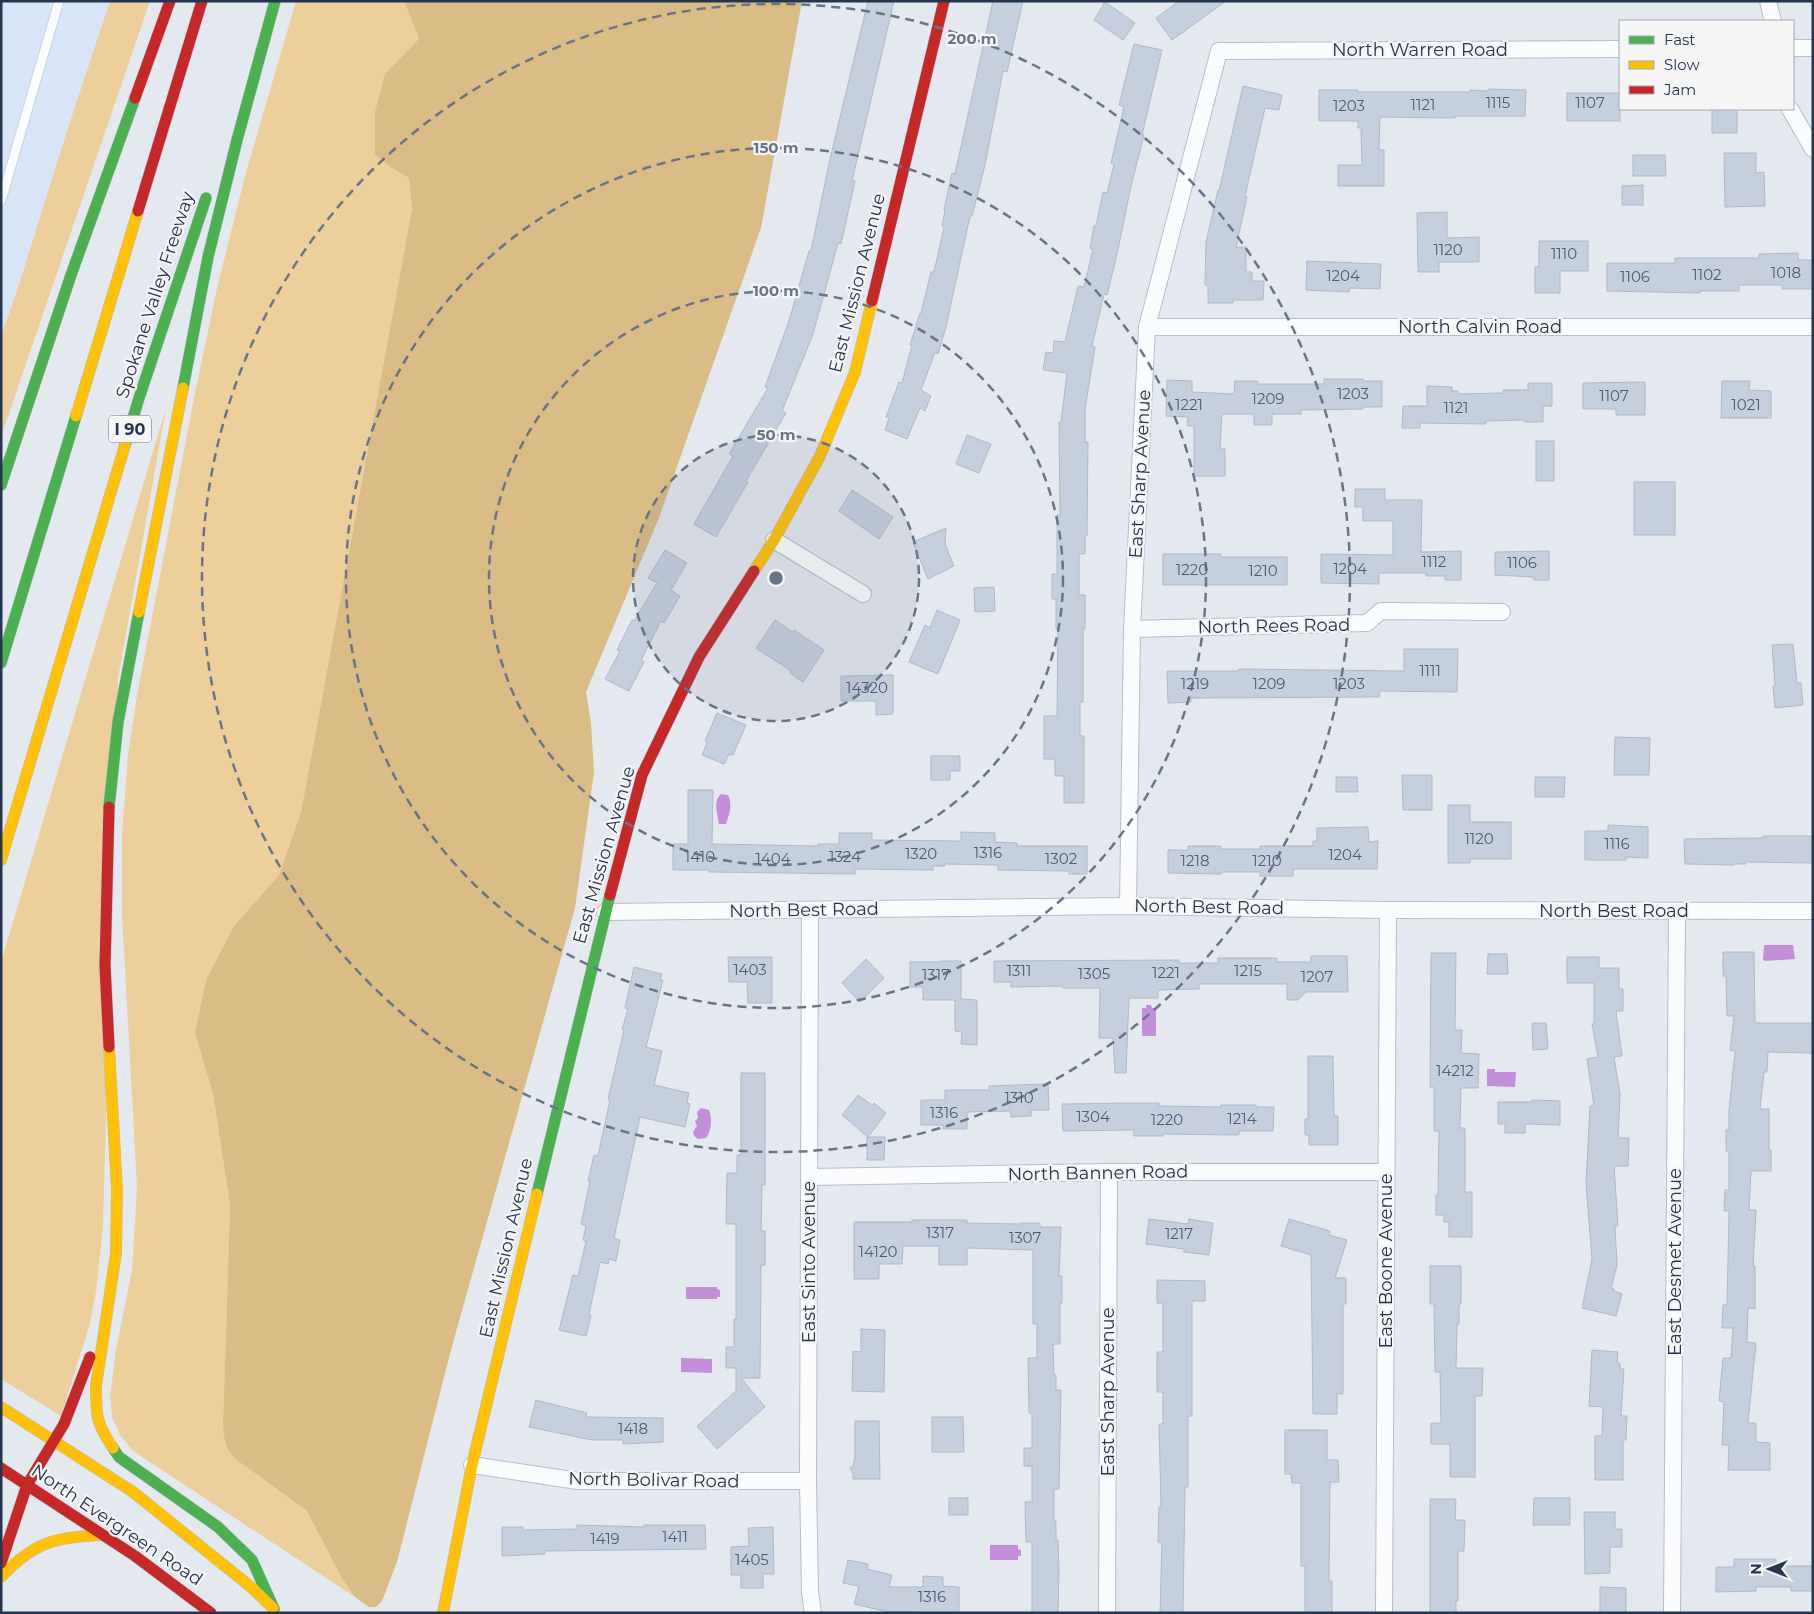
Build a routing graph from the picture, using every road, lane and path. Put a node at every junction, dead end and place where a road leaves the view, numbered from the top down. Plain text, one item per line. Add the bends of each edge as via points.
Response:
1 (59, 1) edge
2 (170, 1) edge
3 (202, 1) edge
4 (274, 1) edge
5 (944, 1) edge
6 (1768, 1) edge
7 (1772, 20) edge
8 (1794, 48) edge
9 (1813, 48) edge
10 (1619, 49) edge
11 (1219, 51) joint
12 (1791, 110) edge
13 (224, 143) dead end
14 (1813, 149) edge
15 (209, 190) dead end
16 (1, 202) edge
17 (1147, 327) junction
18 (1813, 327) edge
19 (1, 485) edge
20 (774, 540) junction
21 (863, 594) dead end
22 (1502, 612) dead end
23 (1132, 629) junction
24 (1, 663) edge
25 (1, 860) edge
26 (1128, 906) junction
27 (810, 910) junction
28 (1388, 910) junction
29 (1813, 911) edge
30 (605, 912) junction
31 (1677, 912) junction
32 (1109, 1172) junction
33 (1386, 1172) junction
34 (810, 1177) junction
35 (110, 1299) junction
36 (1, 1406) edge
37 (54, 1441) junction
38 (472, 1465) junction
39 (1, 1468) edge
40 (808, 1481) junction
41 (27, 1485) junction
42 (102, 1535) junction
43 (1, 1563) edge
44 (1, 1577) edge
45 (450, 1578) junction
46 (456, 1603) dead end
47 (275, 1611) edge
48 (212, 1613) edge
49 (443, 1613) edge
50 (813, 1613) edge
51 (1107, 1613) edge
52 (1384, 1613) edge
53 (1672, 1613) edge

1 - 16 lane
2 - 19 main road via 71,275
3 - 24 main road
4 - 13 main road
4 - 35 main road via 208,256 118,722 109,798 106,868 105,966 117,1190 116,1253
5 - 20 main road, East Mission Avenue via 855,372 820,456
6 - 7 street
8 - 9 street
10 - 11 street, North Warren Road
11 - 17 street, East Sharp Avenue
12 - 14 street
15 - 25 main road, Spokane Valley Freeway / I 90 via 139,398
17 - 18 street, North Calvin Road
17 - 23 street, East Sharp Avenue
20 - 21 street
20 - 30 main road, East Mission Avenue via 700,657 642,775
22 - 23 street, North Rees Road via 1381,611 1367,623
23 - 26 street, East Sharp Avenue
26 - 27 street, North Best Road
26 - 28 street, North Best Road
27 - 30 street, North Best Road
27 - 34 street, East Sinto Avenue
28 - 31 street, North Best Road
28 - 33 street, East Boone Avenue
29 - 31 street, North Best Road
30 - 38 main road, East Mission Avenue
31 - 53 street, East Desmet Avenue
32 - 33 street, North Bannen Road
32 - 34 street, North Bannen Road
32 - 51 street, East Sharp Avenue
33 - 52 street, East Boone Avenue
34 - 40 street, East Sinto Avenue
35 - 37 main road via 74,1401
35 - 47 main road via 96,1386 100,1429 119,1457 218,1527 252,1560
36 - 37 main road, North Evergreen Road
37 - 41 main road
37 - 47 main road, North Evergreen Road via 133,1492 251,1587
38 - 40 street, North Bolivar Road via 578,1481
38 - 45 main road, East Mission Avenue
39 - 41 main road, North Evergreen Road
40 - 50 street, East Sinto Avenue
41 - 42 main road, North Evergreen Road
41 - 43 main road
42 - 44 main road via 70,1537 41,1544 16,1560
42 - 48 main road, North Evergreen Road
45 - 46 main road
45 - 49 main road, East Mission Avenue

